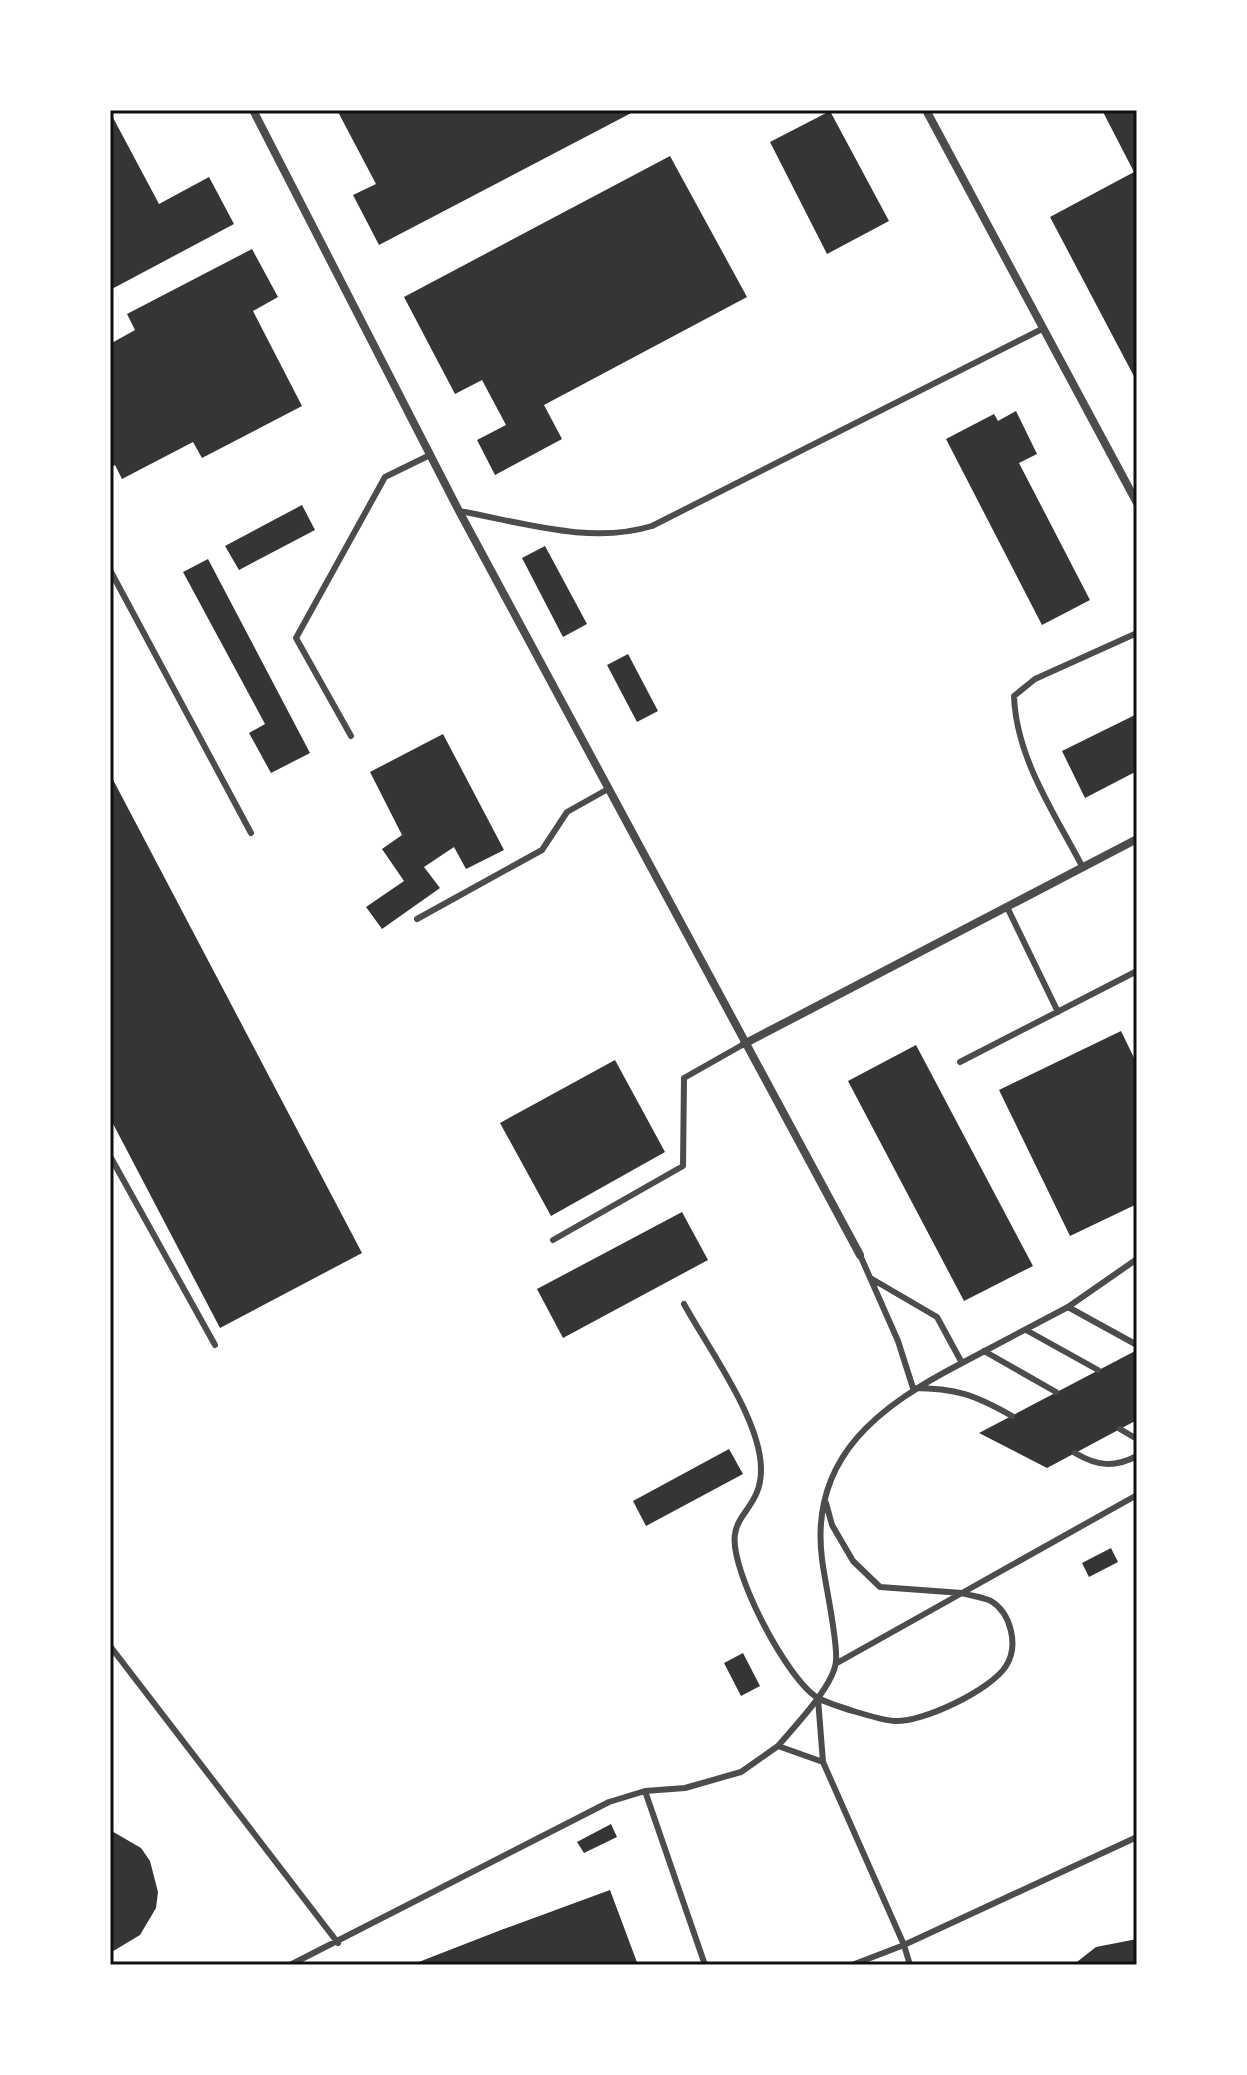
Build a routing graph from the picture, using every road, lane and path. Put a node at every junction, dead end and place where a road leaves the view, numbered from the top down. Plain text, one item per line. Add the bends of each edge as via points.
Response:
1 (253, 110) edge
2 (926, 110) edge
3 (1044, 328) junction
4 (430, 455) junction
5 (1137, 503) edge
6 (459, 511) junction
7 (110, 570) edge
8 (1137, 633) edge
9 (351, 736) dead end
10 (608, 789) junction
11 (251, 833) dead end
12 (1137, 839) edge
13 (1083, 868) junction
14 (1007, 907) junction
15 (417, 919) dead end
16 (1137, 971) edge
17 (1058, 1012) junction
18 (744, 1044) junction
19 (960, 1062) dead end
20 (110, 1156) edge
21 (553, 1240) dead end
22 (860, 1255) joint
23 (1137, 1259) edge
24 (1133, 1265) edge
25 (872, 1279) junction
26 (684, 1304) dead end
27 (1068, 1307) junction
28 (1026, 1330) junction
29 (215, 1345) dead end
30 (1137, 1345) edge
31 (984, 1351) junction
32 (962, 1363) junction
33 (1098, 1370) dead end
34 (913, 1388) junction
35 (1056, 1392) dead end
36 (1012, 1416) dead end
37 (1120, 1429) dead end
38 (1137, 1439) edge
39 (1075, 1453) dead end
40 (1137, 1456) edge
41 (1137, 1495) edge
42 (825, 1499) junction
43 (962, 1593) junction
44 (110, 1646) edge
45 (837, 1663) junction
46 (818, 1698) junction
47 (778, 1746) junction
48 (823, 1762) junction
49 (645, 1791) junction
50 (1137, 1837) edge
51 (338, 1943) junction
52 (904, 1945) junction
53 (290, 1965) edge
54 (705, 1965) edge
55 (852, 1965) edge
56 (910, 1965) edge

1 - 4 street
2 - 3 street
3 - 5 street
3 - 6 lane via 652,526 624,534 576,532
4 - 6 street
4 - 9 lane via 385,477 296,638
6 - 10 street
7 - 11 lane
8 - 13 lane via 1035,679 1014,696 1027,761
10 - 15 lane via 567,812 542,850
10 - 18 street
12 - 13 street
13 - 14 street
14 - 17 lane
14 - 18 street
16 - 17 lane
17 - 19 lane
18 - 21 lane via 684,1078 683,1166
18 - 22 street
20 - 29 lane
22 - 25 lane
23 - 24 lane
24 - 27 lane
25 - 32 lane via 937,1317
25 - 34 lane
26 - 46 lane via 749,1420 761,1467 757,1498 735,1532 735,1562 780,1656
27 - 28 lane
27 - 30 lane
28 - 31 lane
28 - 33 lane
31 - 32 lane
31 - 35 lane
32 - 34 lane
34 - 36 lane via 950,1388
34 - 42 lane via 874,1417 852,1444 834,1467
37 - 38 lane
39 - 40 lane via 1109,1466
41 - 43 lane
42 - 43 lane via 832,1525 853,1561 880,1587
42 - 45 lane via 819,1538
43 - 45 lane
43 - 46 lane via 991,1601 1006,1616 1013,1640 1006,1666 975,1692 935,1714 894,1721
44 - 51 lane
45 - 46 lane
46 - 47 lane
46 - 48 lane
47 - 48 lane
47 - 49 lane via 741,1772 685,1788
48 - 52 lane
49 - 51 lane via 609,1802
49 - 54 lane
50 - 52 lane
51 - 53 lane
52 - 55 lane
52 - 56 lane

